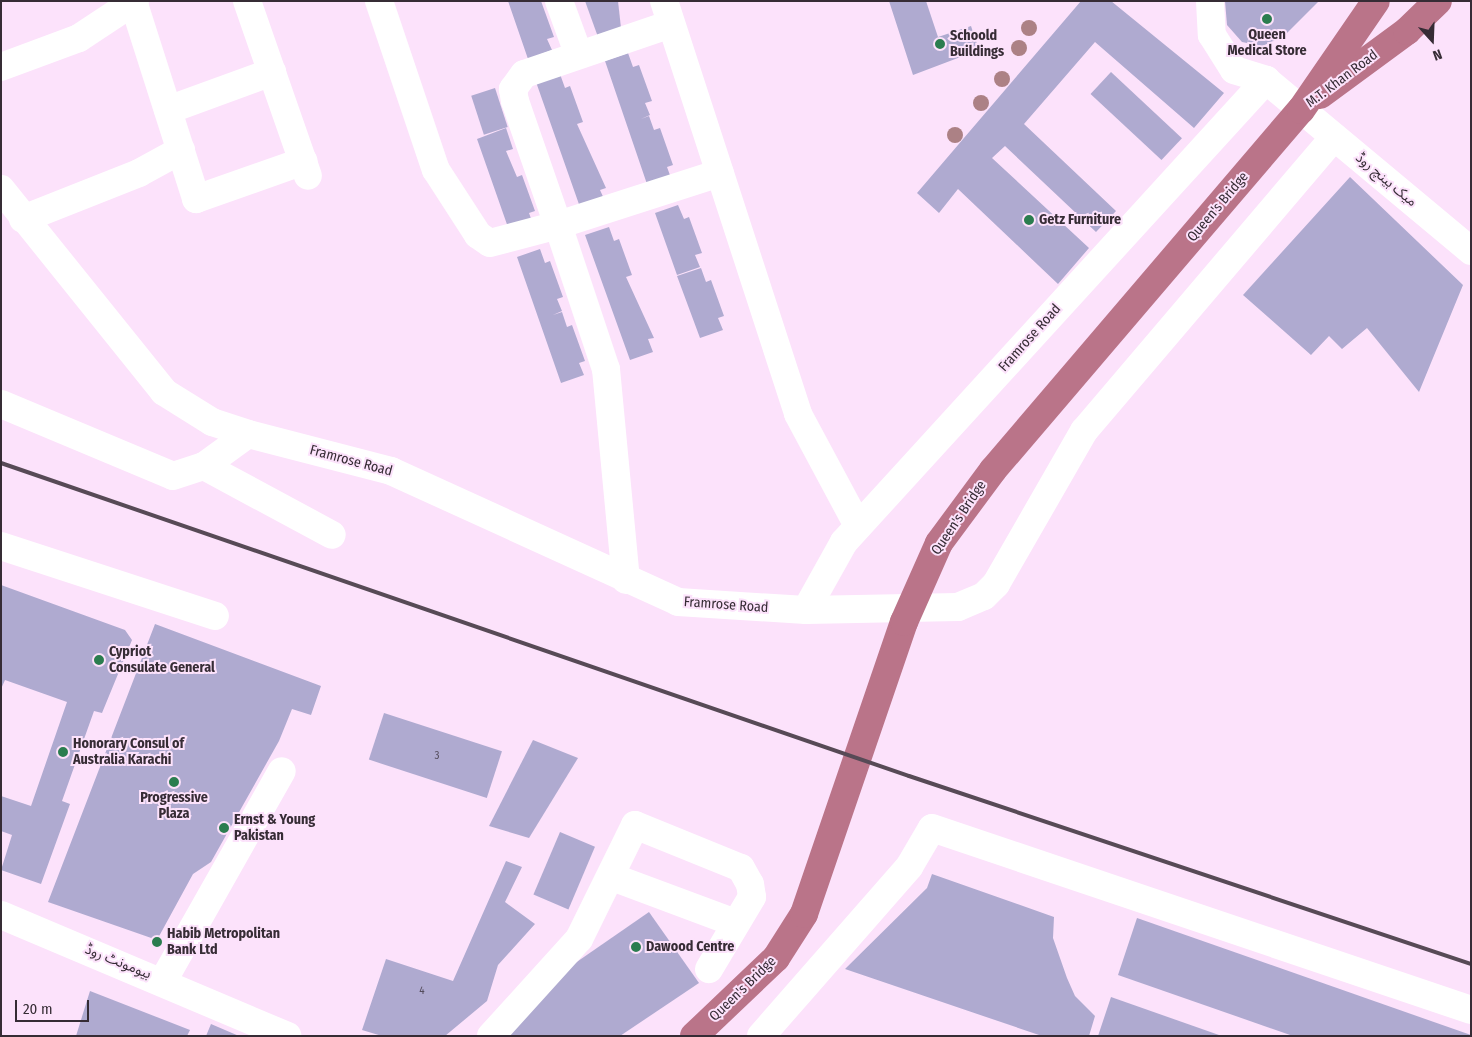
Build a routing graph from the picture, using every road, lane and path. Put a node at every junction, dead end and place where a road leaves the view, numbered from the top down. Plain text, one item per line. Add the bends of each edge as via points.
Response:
1 (134, 1) edge
2 (247, 1) edge
3 (379, 1) edge
4 (559, 1) edge
5 (1210, 1) edge
6 (1376, 1) edge
7 (1438, 1) edge
8 (667, 13) edge
9 (578, 53) junction
10 (1, 67) edge
11 (272, 72) junction
12 (1266, 80) junction
13 (168, 110) junction
14 (1301, 110) junction
15 (1334, 137) junction
16 (180, 150) junction
17 (720, 173) junction
18 (1, 189) edge
19 (23, 219) junction
20 (558, 225) junction
21 (1471, 251) edge
22 (1, 404) edge
23 (248, 434) junction
24 (204, 466) junction
25 (858, 526) junction
26 (332, 535) dead end
27 (1, 546) edge
28 (626, 580) junction
29 (806, 610) junction
30 (216, 616) dead end
31 (282, 772) dead end
32 (612, 877) junction
33 (1, 915) edge
34 (736, 923) junction
35 (709, 969) dead end
36 (163, 981) junction
37 (1471, 1010) edge
38 (288, 1036) edge
39 (491, 1036) edge
40 (694, 1036) edge
41 (761, 1036) edge

1 - 10 street via 79,38
1 - 13 street
2 - 11 street
3 - 20 street via 436,170 478,235 490,244
4 - 9 street
5 - 12 street via 1212,34 1234,70
6 - 14 highway, M.T. Khan Road
7 - 14 highway, M.T. Khan Road via 1407,31
8 - 9 street
8 - 17 street
9 - 20 street via 524,74 513,89
11 - 13 street
11 - 16 street via 306,168 196,199
12 - 14 street, میک ہینچ روڈ
12 - 25 street, Framrose Road
13 - 16 street
14 - 15 street, میک ہینچ روڈ
14 - 40 highway, Queen's Bridge via 993,470 939,543 904,622 804,914 776,958
15 - 21 street, میک ہینچ روڈ
15 - 29 street via 1084,431 996,584 984,596 958,607
16 - 19 street via 139,173
17 - 20 street
17 - 25 street via 798,414
18 - 19 street, Framrose Road
19 - 23 street, Framrose Road via 164,392 212,422
20 - 28 street via 606,369
22 - 24 street via 173,476
23 - 24 street
23 - 28 street, Framrose Road via 390,471
24 - 26 street
25 - 29 street, Framrose Road
27 - 30 street
28 - 29 street, Framrose Road via 678,602
31 - 36 street
32 - 34 street
32 - 34 street via 635,825 741,868 752,897
32 - 39 street via 579,939
33 - 36 street, بیومونٹ روڈ
34 - 35 street
36 - 38 street, بیومونٹ روڈ
37 - 41 street via 932,828 909,867

